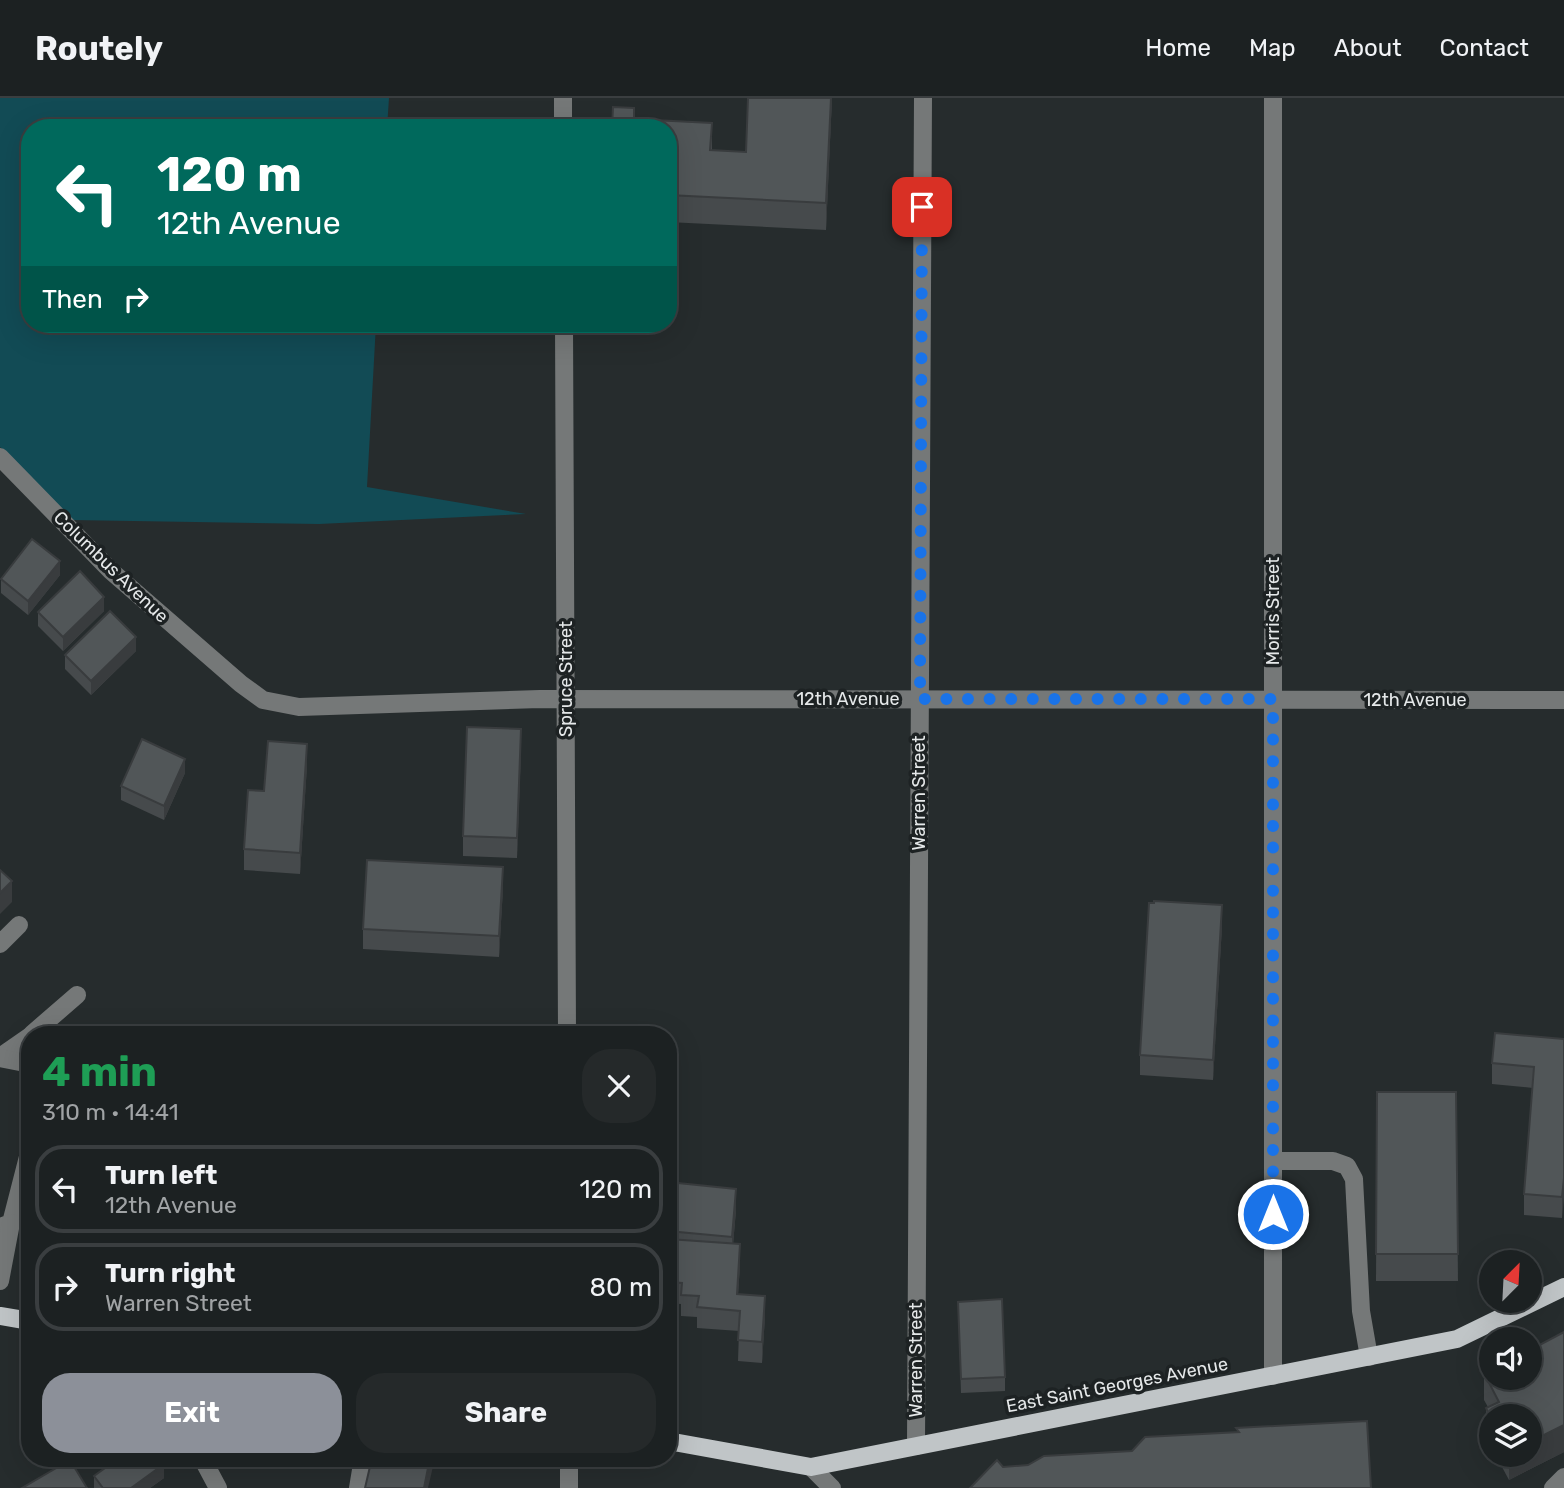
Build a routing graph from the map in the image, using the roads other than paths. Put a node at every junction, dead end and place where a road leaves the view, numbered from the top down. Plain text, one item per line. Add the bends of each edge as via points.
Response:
1 (563, 98) edge
2 (923, 98) edge
3 (1273, 98) edge
4 (563, 119) edge
5 (564, 333) edge
6 (0, 457) edge
7 (227, 672) joint
8 (566, 699) junction
9 (920, 699) junction
10 (1273, 699) junction
11 (1564, 700) edge
12 (19, 925) dead end
13 (0, 944) edge
14 (77, 995) dead end
15 (41, 1026) edge
16 (567, 1026) edge
17 (21, 1042) edge
18 (0, 1058) edge
19 (21, 1062) edge
20 (1273, 1161) junction
21 (21, 1178) edge
22 (6, 1225) edge
23 (0, 1281) edge
24 (1564, 1287) edge
25 (0, 1316) edge
26 (21, 1320) edge
27 (1369, 1357) junction
28 (1273, 1376) junction
29 (677, 1443) edge
30 (916, 1446) junction
31 (207, 1467) edge
32 (362, 1467) edge
33 (569, 1467) edge
34 (811, 1467) junction
35 (1564, 1477) edge
36 (218, 1488) edge
37 (358, 1488) edge
38 (569, 1488) edge
39 (832, 1488) edge
40 (1553, 1488) edge

1 - 4 street
2 - 9 street, Warren Street
3 - 10 street, Morris Street
5 - 8 street, Spruce Street
6 - 7 street, Columbus Avenue via 111,571
7 - 8 street, 12th Avenue via 264,700 299,707
8 - 9 street, 12th Avenue
8 - 16 street, Spruce Street
9 - 10 street, 12th Avenue
9 - 30 street, Warren Street
10 - 11 street, 12th Avenue
10 - 20 street, Morris Street
12 - 13 street
14 - 15 street
17 - 18 street
18 - 19 street
20 - 27 street via 1333,1161 1347,1166 1354,1178 1361,1311
20 - 28 street, Morris Street
21 - 22 street
22 - 23 street
24 - 27 main road, East Saint Georges Avenue via 1457,1339
25 - 26 main road
27 - 28 main road, East Saint Georges Avenue
28 - 30 main road, East Saint Georges Avenue
29 - 34 main road, East Saint Georges Avenue
30 - 34 main road, East Saint Georges Avenue
31 - 36 street
32 - 37 street
33 - 38 street
34 - 39 street
35 - 40 street

